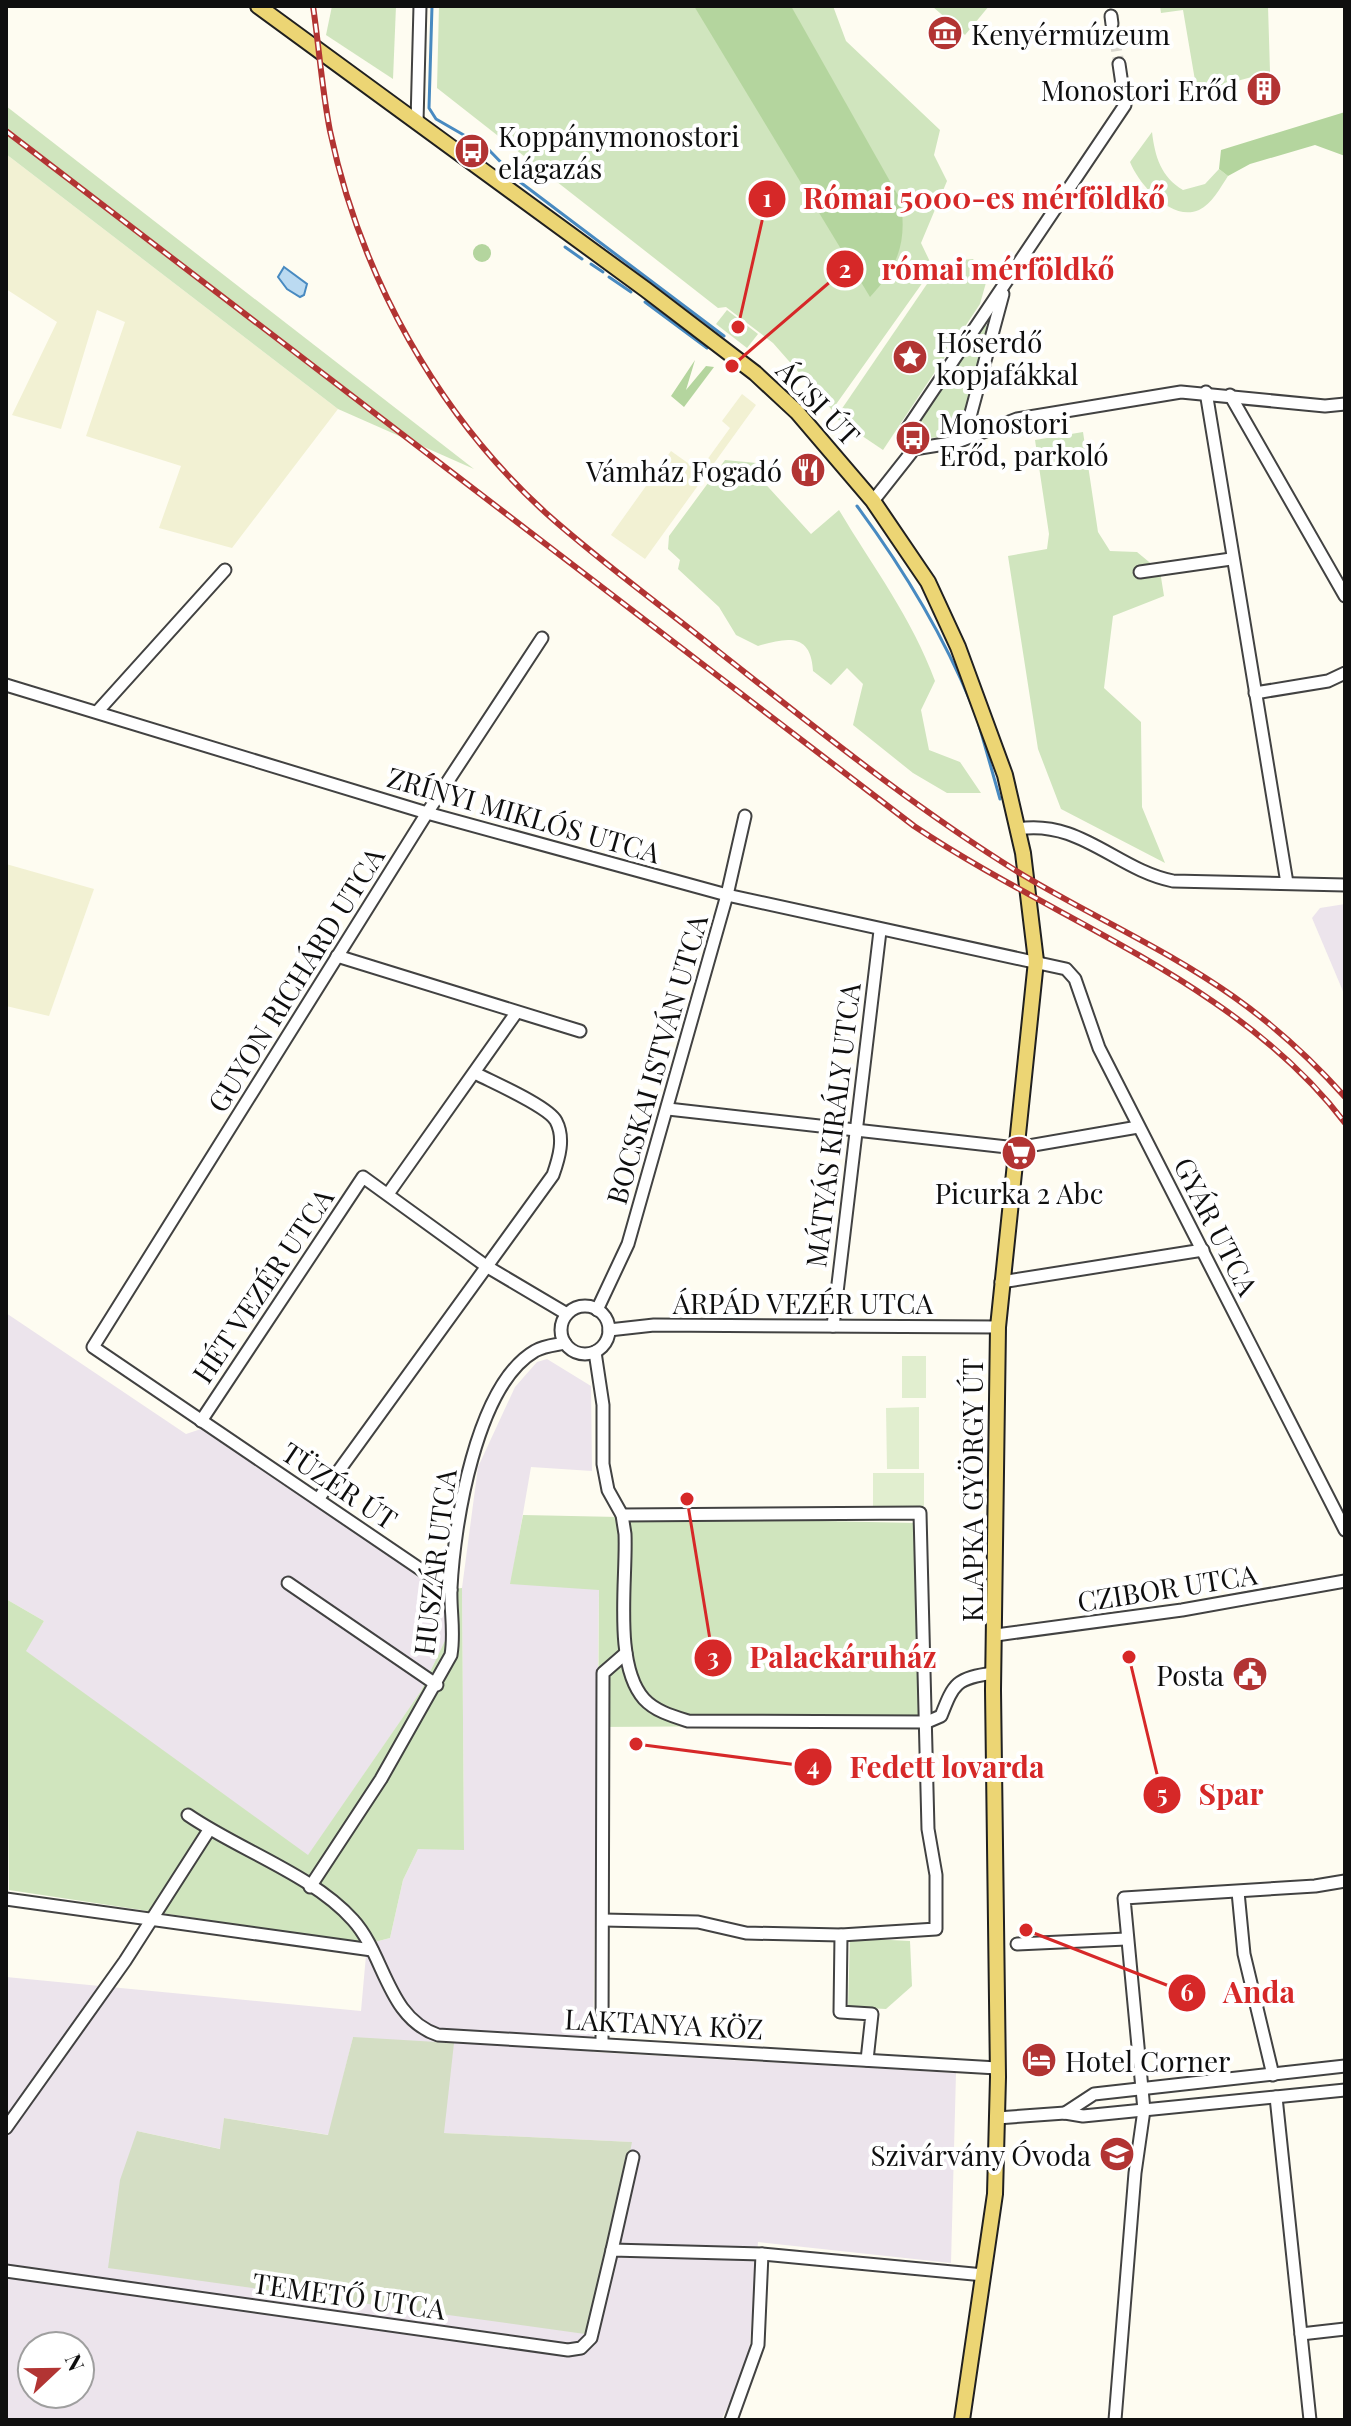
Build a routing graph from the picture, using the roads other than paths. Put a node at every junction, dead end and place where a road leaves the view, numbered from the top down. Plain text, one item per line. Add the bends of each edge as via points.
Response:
1 (258, 6) edge
2 (420, 6) edge
3 (1119, 64) tunnel mouth
4 (417, 122) junction
5 (1005, 285) junction
6 (978, 324) junction
7 (993, 328) junction
8 (1206, 392) junction
9 (1230, 395) junction
10 (1345, 404) edge
11 (964, 439) junction
12 (914, 449) junction
13 (873, 501) junction
14 (1231, 559) junction
15 (225, 570) dead end
16 (1140, 572) dead end
17 (1345, 596) edge
18 (542, 638) dead end
19 (1345, 673) edge
20 (6, 685) edge
21 (1255, 693) junction
22 (97, 712) junction
23 (427, 813) junction
24 (745, 816) dead end
25 (1018, 829) junction
26 (1287, 883) junction
27 (1345, 885) edge
28 (727, 895) junction
29 (1029, 896) joint
30 (880, 931) junction
31 (337, 956) junction
32 (1036, 961) junction
33 (516, 1013) junction
34 (580, 1031) dead end
35 (475, 1073) junction
36 (668, 1109) junction
37 (1138, 1127) junction
38 (854, 1130) junction
39 (1016, 1148) junction
40 (388, 1194) junction
41 (1203, 1250) junction
42 (486, 1266) junction
43 (1001, 1282) junction
44 (597, 1310) junction
45 (567, 1314) junction
46 (833, 1326) junction
47 (998, 1327) junction
48 (609, 1330) junction
49 (565, 1343) junction
50 (93, 1347) joint
51 (595, 1352) junction
52 (201, 1421) junction
53 (319, 1498) junction
54 (622, 1515) junction
55 (1345, 1530) edge
56 (1345, 1581) edge
57 (288, 1583) dead end
58 (451, 1590) junction
59 (996, 1635) junction
60 (626, 1653) junction
61 (994, 1673) junction
62 (437, 1685) junction
63 (927, 1722) junction
64 (188, 1815) dead end
65 (209, 1830) junction
66 (1345, 1881) edge
67 (310, 1887) junction
68 (1238, 1892) junction
69 (6, 1899) edge
70 (149, 1920) junction
71 (603, 1920) junction
72 (841, 1935) junction
73 (1126, 1939) junction
74 (1017, 1944) dead end
75 (372, 1950) junction
76 (602, 2043) junction
77 (867, 2060) junction
78 (1345, 2066) edge
79 (997, 2068) junction
80 (1273, 2075) junction
81 (1142, 2089) junction
82 (1345, 2090) edge
83 (1276, 2097) junction
84 (1144, 2110) junction
85 (1065, 2113) junction
86 (997, 2118) junction
87 (6, 2128) edge
88 (633, 2157) dead end
89 (612, 2250) junction
90 (762, 2254) junction
91 (6, 2271) edge
92 (984, 2275) junction
93 (1345, 2329) edge
94 (1301, 2334) junction
95 (731, 2420) edge
96 (962, 2420) edge
97 (1115, 2420) edge
98 (1310, 2420) edge

1 - 4 main road, ÁCSI ÚT
2 - 4 street
3 - 5 street via 1125,105
4 - 13 main road, ÁCSI ÚT via 755,373 830,447
5 - 6 street
5 - 7 street
6 - 7 street via 987,322
6 - 12 street via 905,432
7 - 11 street
8 - 9 street
8 - 11 street via 1017,419
8 - 14 street
9 - 10 street
9 - 17 street
11 - 12 street
12 - 13 street
13 - 25 main road, ÁCSI ÚT via 945,616 994,738
14 - 16 street
14 - 21 street
15 - 22 street
18 - 23 street, GUYON RICHÁRD UTCA
19 - 21 street via 1328,681
20 - 22 street, ZRÍNYI MIKLÓS UTCA
21 - 26 street
22 - 23 street, ZRÍNYI MIKLÓS UTCA
23 - 28 street, ZRÍNYI MIKLÓS UTCA
23 - 31 street, GUYON RICHÁRD UTCA
24 - 28 street, BOCSKAI ISTVÁN UTCA
25 - 26 street via 1049,827 1077,834 1160,879
25 - 29 main road, ÁCSI ÚT
26 - 27 street
28 - 30 street, ZRÍNYI MIKLÓS UTCA
28 - 36 street, BOCSKAI ISTVÁN UTCA
29 - 32 main road, KLAPKA GYÖRGY ÚT
30 - 32 street, ZRÍNYI MIKLÓS UTCA
30 - 38 street, MÁTYÁS KIRÁLY UTCA
31 - 33 street
31 - 50 street, GUYON RICHÁRD UTCA
32 - 37 street, GYÁR UTCA via 1066,969 1075,979 1099,1048
32 - 39 main road, KLAPKA GYÖRGY ÚT
33 - 34 street
33 - 35 street
35 - 40 street
35 - 42 street via 552,1115 560,1131 561,1153 553,1175
36 - 38 street
36 - 44 street, BOCSKAI ISTVÁN UTCA via 628,1244
37 - 39 street
37 - 41 street, GYÁR UTCA
38 - 39 street
38 - 46 street, MÁTYÁS KIRÁLY UTCA
39 - 43 main road, KLAPKA GYÖRGY ÚT
40 - 42 street
40 - 52 street, HÉT VEZÉR UTCA via 363,1177
41 - 43 street
41 - 55 street, GYÁR UTCA
42 - 45 street
42 - 53 street
43 - 47 main road, KLAPKA GYÖRGY ÚT
44 - 45 street via 581,1306
44 - 48 street
45 - 49 street via 561,1328
46 - 47 street, ÁRPÁD VEZÉR UTCA
46 - 48 street, ÁRPÁD VEZÉR UTCA via 654,1325
47 - 59 main road, KLAPKA GYÖRGY ÚT
48 - 51 street
49 - 51 street via 582,1354
49 - 58 street, HUSZÁR UTCA via 537,1350 521,1361 482,1426 467,1470
50 - 52 street, TÜZÉR ÚT
51 - 54 street via 603,1405 603,1464 608,1490
52 - 53 street, TÜZÉR ÚT
53 - 58 street, TÜZÉR ÚT
54 - 60 street
54 - 63 street via 920,1513
56 - 59 street, CZIBOR UTCA
57 - 62 street
58 - 62 street, HUSZÁR UTCA via 454,1637
59 - 61 main road, KLAPKA GYÖRGY ÚT
60 - 63 street via 635,1687 646,1701 688,1721
60 - 71 street via 603,1673
61 - 63 street via 957,1683 941,1716
61 - 79 main road, KLAPKA GYÖRGY ÚT
62 - 67 street, HUSZÁR UTCA
63 - 72 street via 936,1929
64 - 65 street, LAKTANYA KÖZ
65 - 67 street, LAKTANYA KÖZ
65 - 70 street
66 - 68 street
67 - 75 street, LAKTANYA KÖZ via 341,1907
68 - 73 street via 1124,1898
68 - 80 street via 1244,1954
69 - 70 street
70 - 75 street
70 - 87 street
71 - 72 street
71 - 76 street
72 - 77 street via 840,2012 872,2014
73 - 74 street
73 - 81 street
75 - 76 street, LAKTANYA KÖZ via 402,2007 429,2032
76 - 77 street, LAKTANYA KÖZ
77 - 79 street, LAKTANYA KÖZ
78 - 80 street
79 - 86 main road, KLAPKA GYÖRGY ÚT
80 - 81 street
81 - 84 street
81 - 85 street via 1094,2094
82 - 83 street
83 - 84 street
83 - 94 street
84 - 85 street
84 - 97 street
85 - 86 street
86 - 92 main road, KLAPKA GYÖRGY ÚT via 995,2194
88 - 89 street, TEMETŐ UTCA
89 - 90 street
89 - 91 street, TEMETŐ UTCA via 591,2338 581,2348 568,2350
90 - 92 street
90 - 95 street via 758,2345
92 - 96 main road, KLAPKA GYÖRGY ÚT
93 - 94 street
94 - 98 street

